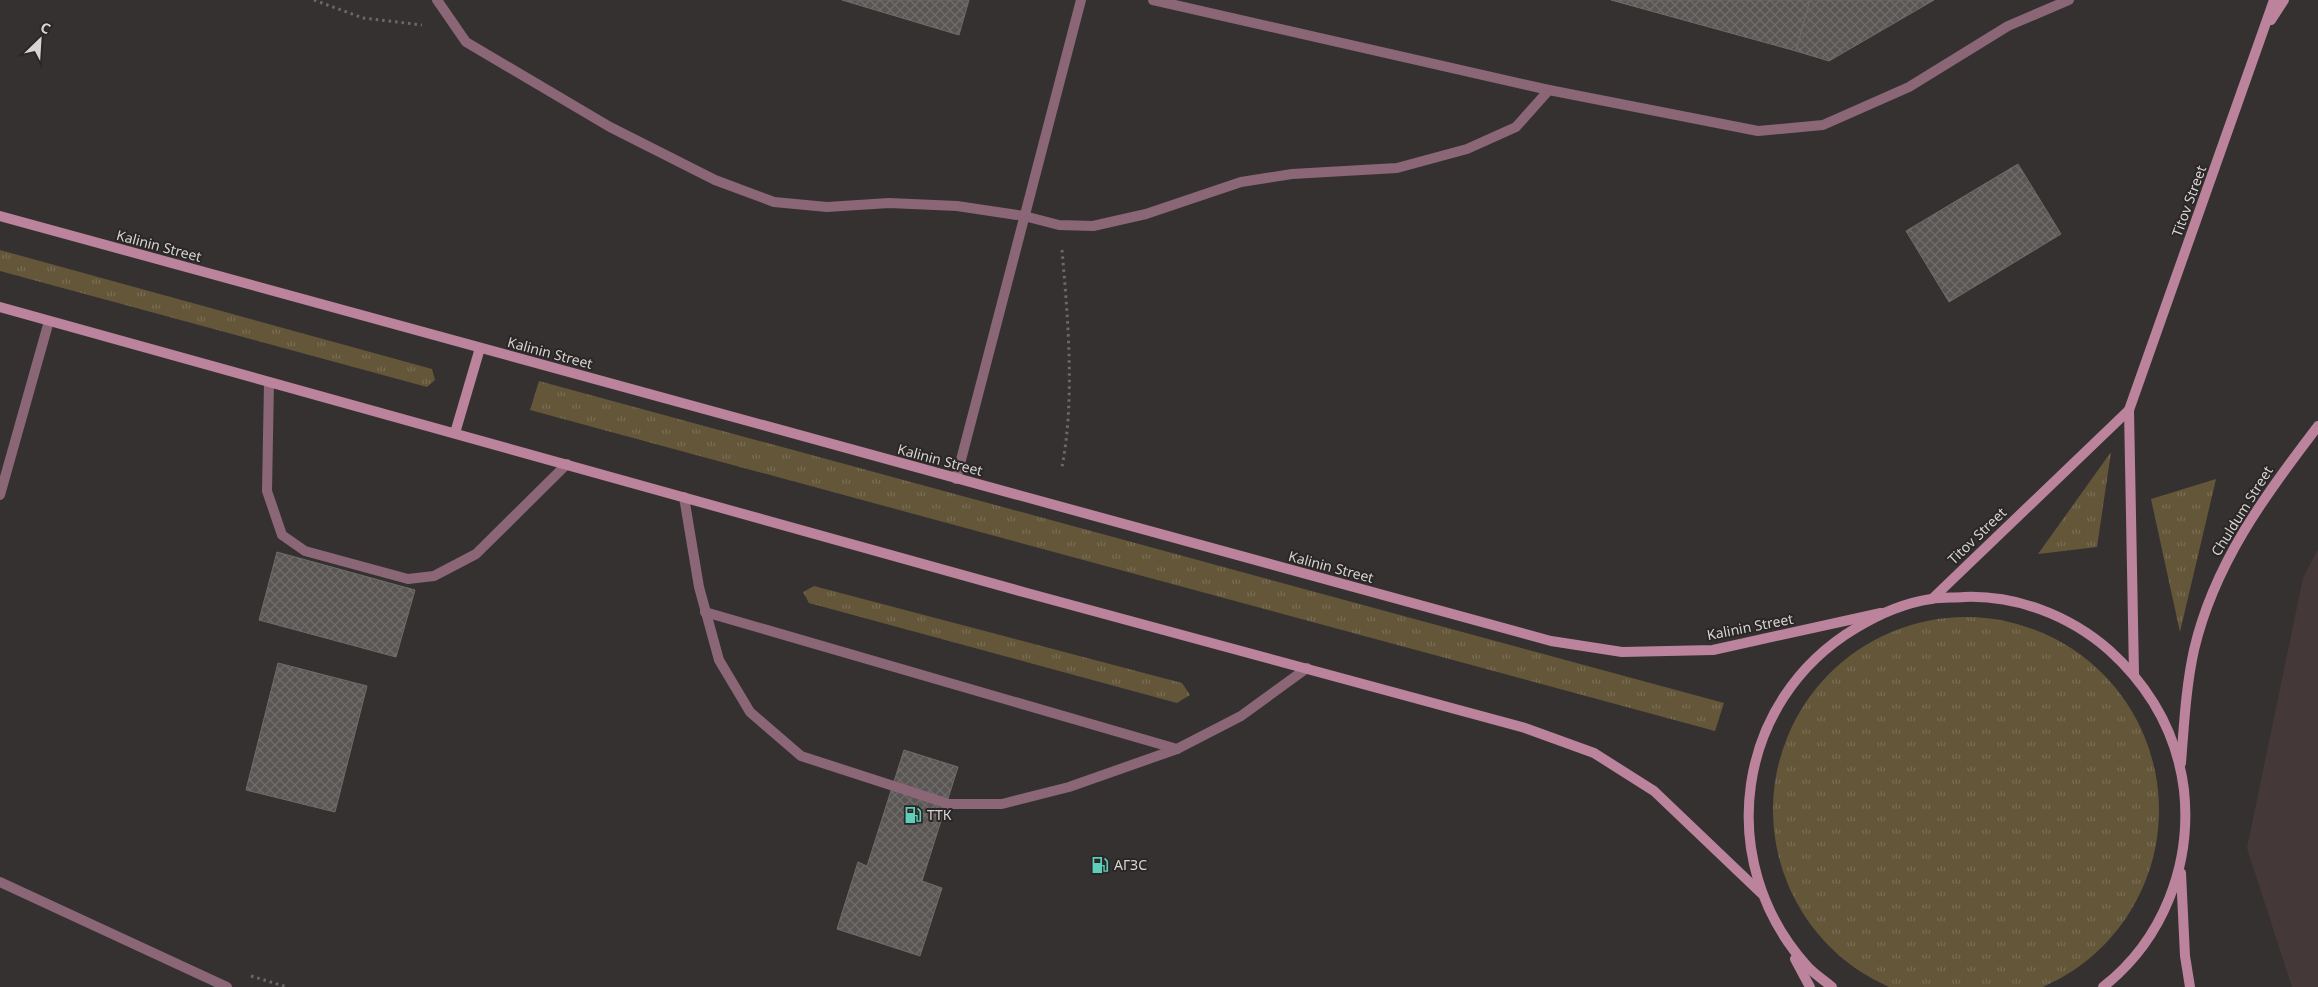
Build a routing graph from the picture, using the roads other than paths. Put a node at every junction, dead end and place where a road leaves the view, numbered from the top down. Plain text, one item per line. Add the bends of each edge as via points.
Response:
1 (437, 0) edge
2 (1081, 0) edge
3 (1154, 0) edge
4 (2069, 0) edge
5 (2274, 0) edge
6 (2284, 0) edge
7 (2264, 31) junction
8 (1549, 90) junction
9 (0, 216) edge
10 (1024, 216) junction
11 (0, 307) edge
12 (49, 321) junction
13 (480, 348) junction
14 (269, 382) junction
15 (2129, 410) junction
16 (2318, 426) edge
17 (455, 433) junction
18 (567, 464) junction
19 (956, 479) junction
20 (0, 495) edge
21 (684, 497) junction
22 (1932, 599) junction
23 (705, 612) junction
24 (1881, 613) junction
25 (1307, 668) junction
26 (2134, 674) junction
27 (1177, 749) junction
28 (2181, 766) junction
29 (2180, 868) junction
30 (0, 882) edge
31 (1762, 894) junction
32 (1779, 929) junction
33 (228, 987) edge
34 (1810, 987) edge
35 (1832, 987) edge
36 (2103, 987) edge
37 (2190, 987) edge

1 - 10 lane via 466,42 610,127 715,180 774,202 827,207 889,203 957,206
2 - 10 lane
3 - 8 lane
4 - 8 lane via 2008,26 1909,87 1823,125 1758,130
5 - 7 main road, Titov Street
6 - 7 main road
7 - 15 main road, Titov Street
8 - 10 lane via 1516,127 1466,149 1405,166 1292,174 1240,182 1146,214 1093,226 1059,225
9 - 13 main road, Kalinin Street
10 - 19 lane
11 - 12 main road
12 - 14 main road
12 - 20 lane
13 - 17 main road
13 - 19 main road, Kalinin Street
14 - 17 main road
14 - 18 lane via 267,491 282,535 305,551 408,579 434,576 476,554
15 - 22 main road, Titov Street
15 - 26 main road, Titov Street
16 - 28 main road, Chuldum Street via 2270,488 2222,569 2194,650
17 - 18 main road
18 - 21 main road
19 - 24 main road, Kalinin Street via 1551,641 1622,652 1713,650
21 - 23 lane
21 - 25 main road
22 - 24 main road
22 - 26 main road via 1984,596 2024,603 2062,618 2096,639
23 - 27 lane
23 - 27 lane via 719,660 750,712 800,756 950,804 1002,804 1069,787
24 - 31 main road via 1832,642 1793,681 1764,729 1750,783 1748,839
25 - 27 lane via 1242,716
25 - 31 main road via 1525,728 1594,753 1654,791
26 - 28 main road via 2163,717
28 - 29 main road via 2187,816
29 - 36 main road via 2167,907 2146,944
29 - 37 main road
30 - 33 lane
31 - 32 main road
32 - 34 main road
32 - 35 main road via 1808,967

